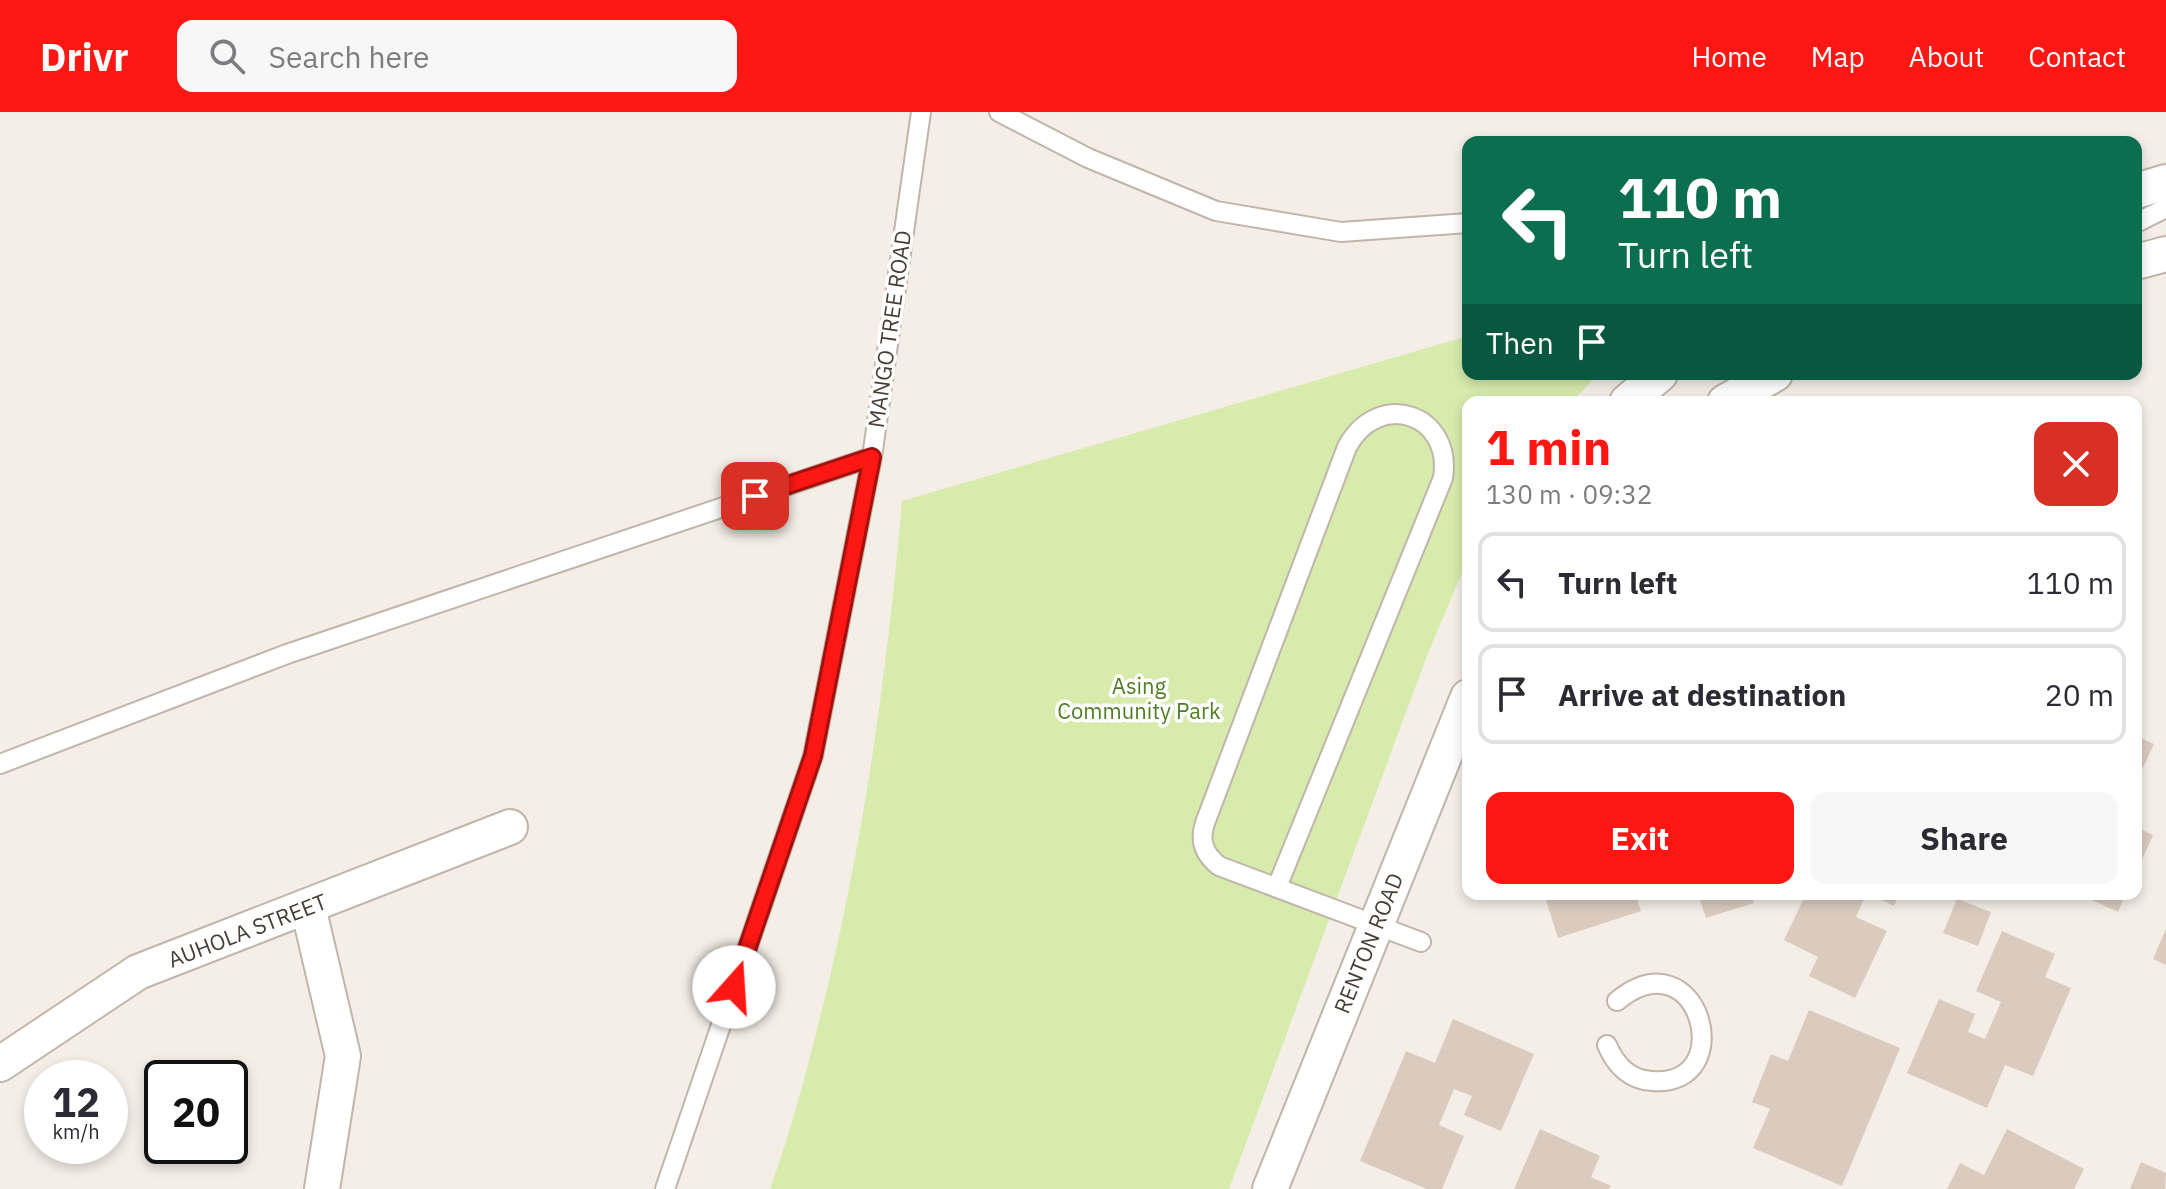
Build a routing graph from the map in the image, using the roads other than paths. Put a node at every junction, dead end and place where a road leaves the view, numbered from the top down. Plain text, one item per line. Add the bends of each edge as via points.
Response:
1 (921, 112) edge
2 (999, 112) edge
3 (2166, 182) edge
4 (2142, 189) edge
5 (2166, 208) edge
6 (2142, 220) edge
7 (1462, 223) edge
8 (2166, 254) edge
9 (2142, 260) edge
10 (1653, 380) edge
11 (1764, 380) edge
12 (1634, 396) edge
13 (1736, 396) edge
14 (872, 457) junction
15 (1462, 712) edge
16 (0, 764) edge
17 (510, 827) dead end
18 (1277, 887) junction
19 (308, 907) junction
20 (1375, 925) junction
21 (1421, 942) dead end
22 (1617, 1001) dead end
23 (1607, 1045) dead end
24 (0, 1064) edge
25 (322, 1189) edge
26 (665, 1189) edge
27 (1270, 1189) edge

1 - 14 lane, MANGO TREE ROAD
2 - 7 lane via 1088,158 1216,211 1341,232
3 - 4 street
5 - 6 lane
8 - 9 street
10 - 12 street
11 - 13 street
14 - 16 lane via 287,654
14 - 26 lane, MANGO TREE ROAD via 813,756
15 - 20 street, RENTON ROAD
17 - 19 street, AUHOLA STREET
18 - 18 lane via 1219,866 1205,851 1202,832 1347,447 1364,424 1391,414 1406,415 1438,438 1443,478
18 - 20 lane
19 - 24 street, AUHOLA STREET via 138,972
19 - 25 street via 343,1056
20 - 21 lane
20 - 27 street, RENTON ROAD
22 - 23 lane via 1643,985 1673,988 1696,1008 1703,1037 1692,1065 1666,1081 1636,1078 1613,1059

